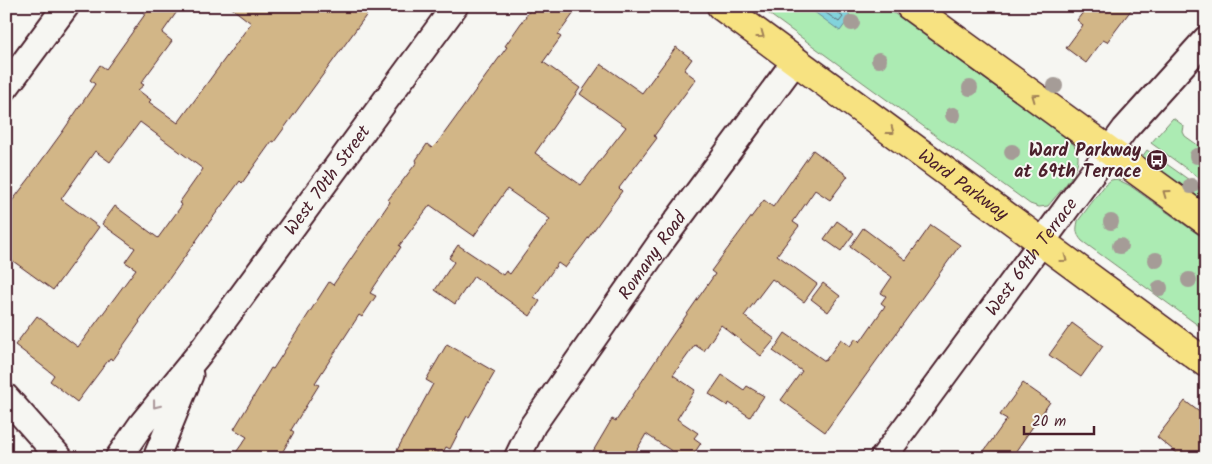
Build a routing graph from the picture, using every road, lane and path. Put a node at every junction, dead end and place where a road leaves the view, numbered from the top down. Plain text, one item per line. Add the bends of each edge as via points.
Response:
1 (66, 6) edge
2 (455, 6) edge
3 (721, 6) edge
4 (910, 6) edge
5 (1206, 39) edge
6 (796, 60) junction
7 (6, 87) edge
8 (1109, 151) junction
9 (1206, 221) edge
10 (1041, 243) junction
11 (199, 354) junction
12 (1206, 363) edge
13 (6, 397) edge
14 (60, 458) edge
15 (118, 458) edge
16 (156, 458) edge
17 (517, 458) edge
18 (883, 458) edge

1 - 7 street
2 - 11 street, West 70th Street
3 -> 6 main road, Ward Parkway
8 -> 4 main road
5 - 8 street, West 69th Terrace
6 -> 10 main road, Ward Parkway
6 - 17 street, Romany Road via 661,242 534,425
9 -> 8 main road
8 - 10 street, West 69th Terrace
10 -> 12 main road, Ward Parkway
10 - 18 street, West 69th Terrace
11 -> 15 street, West 70th Street
11 - 16 street, West 70th Street
13 - 14 street

